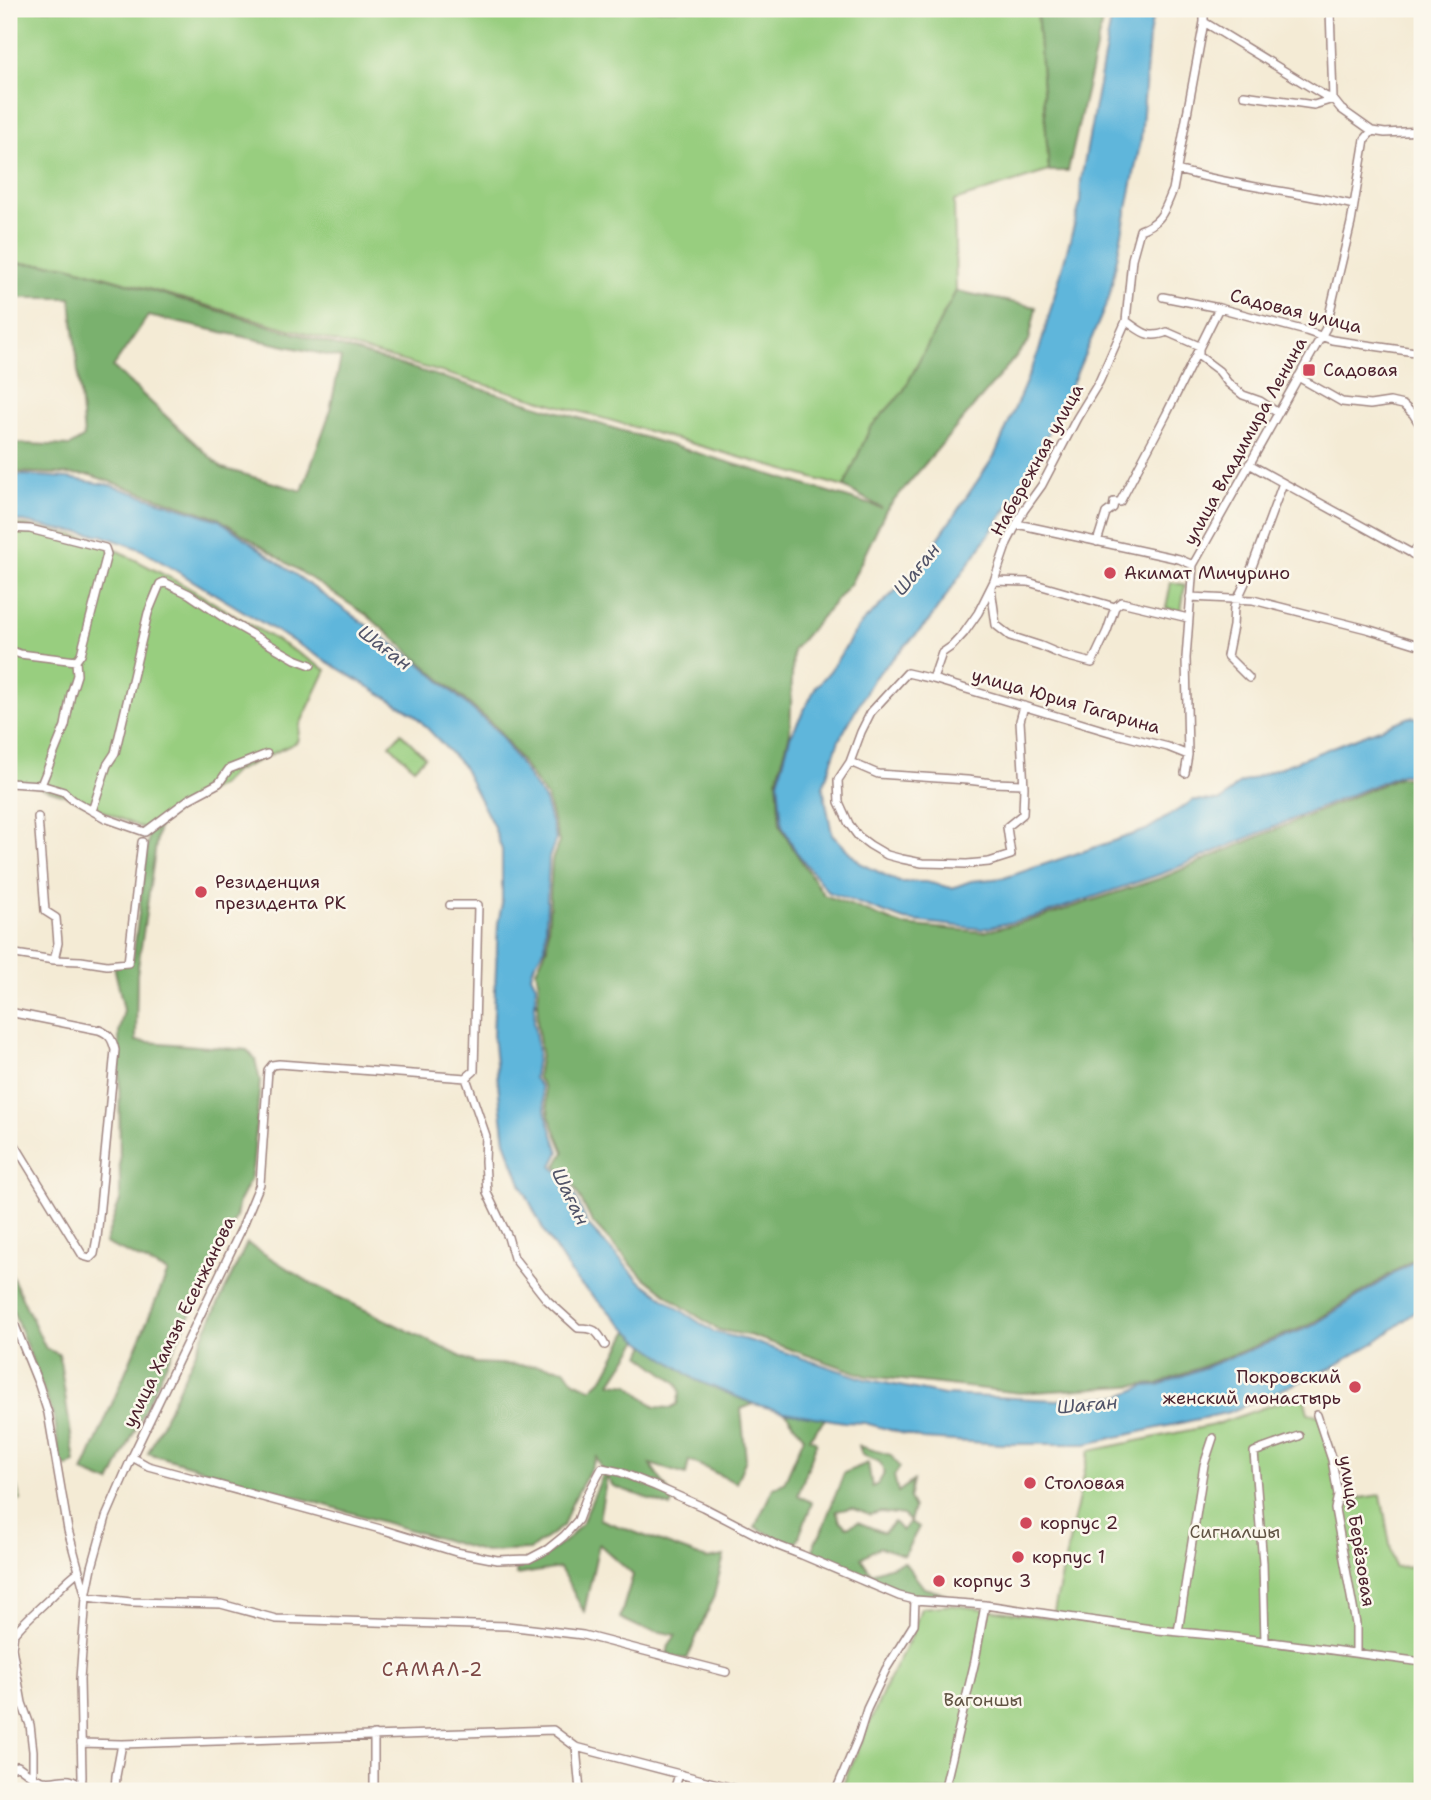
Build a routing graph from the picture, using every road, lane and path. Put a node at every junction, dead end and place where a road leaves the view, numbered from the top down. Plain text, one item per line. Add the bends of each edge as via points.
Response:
1 (1205, 9) edge
2 (1330, 9) edge
3 (1204, 22) junction
4 (1244, 94) dead end
5 (1333, 99) junction
6 (1372, 131) junction
7 (1422, 131) edge
8 (1177, 170) junction
9 (1354, 205) junction
10 (1163, 297) dead end
11 (1219, 308) junction
12 (1126, 321) junction
13 (1321, 337) junction
14 (1199, 346) junction
15 (1422, 353) edge
16 (1298, 377) junction
17 (1278, 413) junction
18 (1422, 428) edge
19 (1249, 464) junction
20 (1283, 483) junction
21 (1017, 524) junction
22 (9, 528) edge
23 (1422, 541) edge
24 (1097, 542) junction
25 (1412, 554) junction
26 (1422, 559) edge
27 (1193, 565) junction
28 (993, 584) junction
29 (1189, 597) junction
30 (1238, 599) junction
31 (1115, 607) junction
32 (1188, 618) junction
33 (1422, 646) edge
34 (9, 650) edge
35 (76, 661) junction
36 (311, 665) dead end
37 (1249, 678) dead end
38 (933, 679) junction
39 (1024, 706) junction
40 (267, 754) dead end
41 (1188, 755) junction
42 (850, 762) junction
43 (1185, 773) dead end
44 (9, 783) edge
45 (1023, 784) junction
46 (41, 785) junction
47 (92, 811) junction
48 (38, 817) dead end
49 (142, 842) dead end
50 (450, 905) dead end
51 (9, 953) edge
52 (54, 960) junction
53 (9, 1012) edge
54 (466, 1078) junction
55 (9, 1135) edge
56 (9, 1311) edge
57 (605, 1345) dead end
58 (1317, 1415) dead end
59 (1299, 1436) dead end
60 (1213, 1438) dead end
61 (132, 1457) junction
62 (79, 1571) junction
63 (86, 1597) junction
64 (915, 1600) junction
65 (985, 1605) junction
66 (1178, 1632) junction
67 (11, 1637) edge
68 (1265, 1641) junction
69 (1356, 1653) junction
70 (1422, 1661) edge
71 (726, 1672) dead end
72 (22, 1703) junction
73 (9, 1710) edge
74 (374, 1735) junction
75 (81, 1743) junction
76 (122, 1744) junction
77 (576, 1747) junction
78 (9, 1768) edge
79 (680, 1774) junction
80 (33, 1777) junction
81 (52, 1781) junction
82 (81, 1789) edge
83 (45, 1790) edge
84 (115, 1791) edge
85 (374, 1791) edge
86 (580, 1791) edge
87 (674, 1791) edge
88 (744, 1791) edge
89 (836, 1791) edge
90 (944, 1791) edge

1 - 3 street, Набережная улица
2 - 5 street
3 - 5 street
3 - 8 street, Набережная улица
4 - 5 street via 1314,105
5 - 6 street
6 - 7 street
6 - 9 street, улица Владимира Ленина via 1365,139
8 - 9 street
8 - 12 street, Набережная улица via 1161,215 1154,225 1140,230
9 - 13 street, улица Владимира Ленина
10 - 11 street, Садовая улица
11 - 13 street, Садовая улица
11 - 14 street
12 - 14 street via 1150,336 1167,332
12 - 21 street, Набережная улица via 1099,382
13 - 15 street, Садовая улица
13 - 16 street, улица Владимира Ленина
14 - 17 street via 1199,356 1228,383
14 - 24 street via 1120,502 1114,502 1107,513
16 - 17 street, улица Владимира Ленина
16 - 18 street via 1342,402 1403,405
17 - 19 street, улица Владимира Ленина
19 - 20 street
19 - 27 street, улица Владимира Ленина
20 - 25 street
20 - 30 street
21 - 24 street
21 - 28 street, Набережная улица
22 - 35 street via 104,548 107,554
23 - 25 street
24 - 27 street
25 - 26 street
27 - 29 street, улица Владимира Ленина
28 - 31 street via 1028,582
28 - 31 street via 996,625 1010,636 1092,663
28 - 38 street, Набережная улица via 964,633 942,653
29 - 30 street
29 - 32 street, улица Владимира Ленина
30 - 33 street
30 - 37 street via 1227,656
31 - 32 street via 1121,602
32 - 41 street, улица Владимира Ленина
34 - 35 street
35 - 46 street via 65,726
36 - 47 street via 188,594 160,584 148,613 114,753
38 - 39 street, улица Юрия Гагарина
38 - 42 street via 907,673 871,712
39 - 41 street, улица Юрия Гагарина
39 - 45 street via 1020,720
40 - 47 street via 229,769 219,783 145,832
41 - 43 street, улица Владимира Ленина
42 - 45 street via 878,774
42 - 45 street via 838,780 839,802 849,824 858,836 887,855 922,863 967,864 1011,855 1007,827 1023,814
44 - 46 street
46 - 47 street via 64,792
48 - 52 street via 45,911 56,918
49 - 52 street via 128,962 107,965
50 - 54 street via 478,905 474,1071
51 - 52 street
53 - 55 street via 99,1030 113,1039 105,1162 97,1238 90,1258 83,1256
54 - 57 street via 486,1136 487,1193 514,1258 547,1300 578,1328 597,1331
54 - 61 street, улица Хамзы Есенжанова via 272,1065 260,1184
56 - 62 street via 48,1413
58 - 69 street, улица Берёзовая via 1338,1495 1335,1509 1356,1624
59 - 68 street via 1254,1452
60 - 66 street via 1204,1465
61 - 63 street, улица Хамзы Есенжанова via 106,1517
61 - 64 street via 148,1466 497,1560 529,1559 564,1536 578,1520 602,1468 655,1486 776,1545
62 - 63 street
62 - 67 street
63 - 71 street via 220,1604 275,1619 507,1626 583,1635
63 - 75 street, улица Хамзы Есенжанова
64 - 65 street
64 - 89 street via 914,1624 867,1709
65 - 66 street
65 - 90 street
66 - 68 street
67 - 72 street
68 - 69 street
69 - 70 street
72 - 73 street
72 - 80 street via 30,1725
74 - 76 street
74 - 77 street via 553,1730
74 - 85 street
75 - 76 street
75 - 82 street, улица Хамзы Есенжанова
76 - 84 street
77 - 79 street
77 - 86 street
78 - 80 street via 18,1766
79 - 87 street
79 - 88 street
80 - 81 street
81 - 82 street via 75,1781
81 - 83 street

